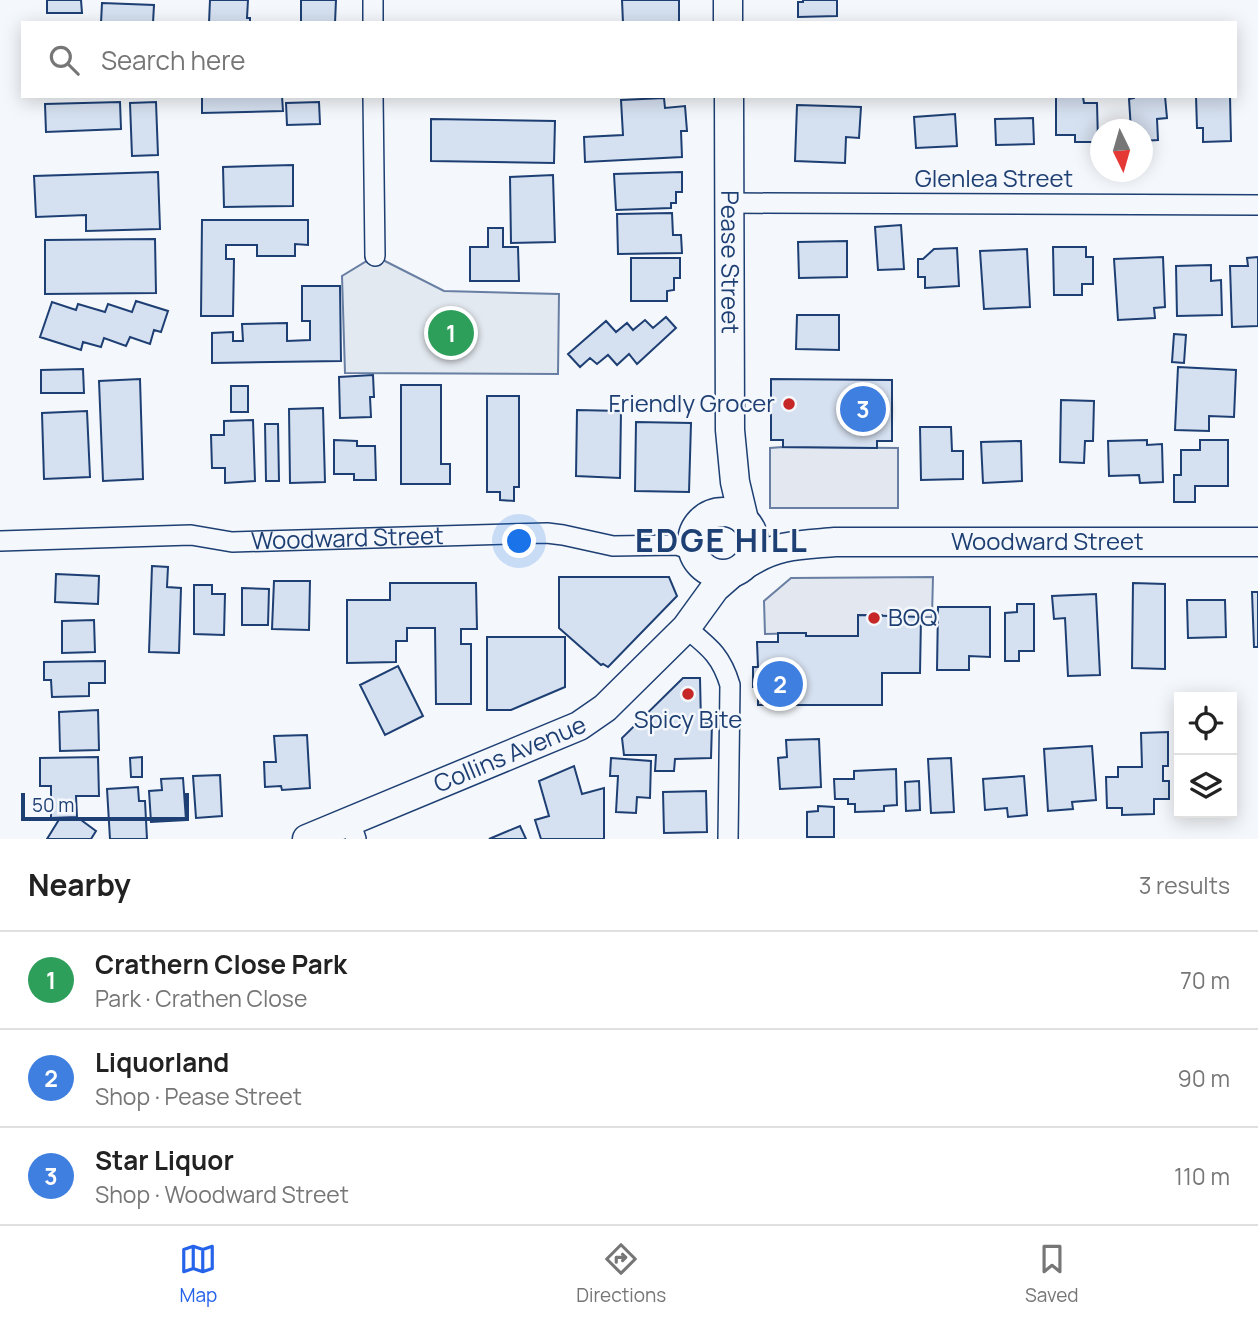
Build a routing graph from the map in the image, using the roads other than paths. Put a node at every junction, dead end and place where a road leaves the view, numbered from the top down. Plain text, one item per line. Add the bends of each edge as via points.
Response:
1 (373, 0) edge
2 (728, 0) edge
3 (373, 21) edge
4 (728, 21) edge
5 (373, 98) edge
6 (729, 98) edge
7 (729, 203) junction
8 (1258, 205) edge
9 (375, 256) dead end
10 (730, 429) junction
11 (709, 516) junction
12 (746, 521) junction
13 (0, 541) edge
14 (835, 542) junction
15 (1258, 542) edge
16 (694, 555) junction
17 (739, 568) junction
18 (686, 628) junction
19 (353, 830) edge
20 (307, 839) edge
21 (728, 839) edge

1 - 3 street
2 - 4 street
5 - 9 street
6 - 7 street, Pease Street
7 - 8 street, Glenlea Street
7 - 10 street, Pease Street
10 - 11 street, Pease Street
10 - 12 street, Pease Street via 735,482
11 - 12 street via 730,513
11 - 16 street via 695,530
12 - 14 street, Woodward Street
12 - 17 street via 755,543 753,554
13 - 16 street, Woodward Street via 191,535 232,542 547,533 612,546 677,545
14 - 15 street, Woodward Street
14 - 17 street, Woodward Street via 775,549
16 - 17 street via 711,572
16 - 18 street via 695,592
17 - 18 street, Collins Avenue via 715,588
18 - 19 street, Collins Avenue via 606,708 579,726
18 - 21 street via 718,657 730,685
19 - 20 street, Collins Avenue

